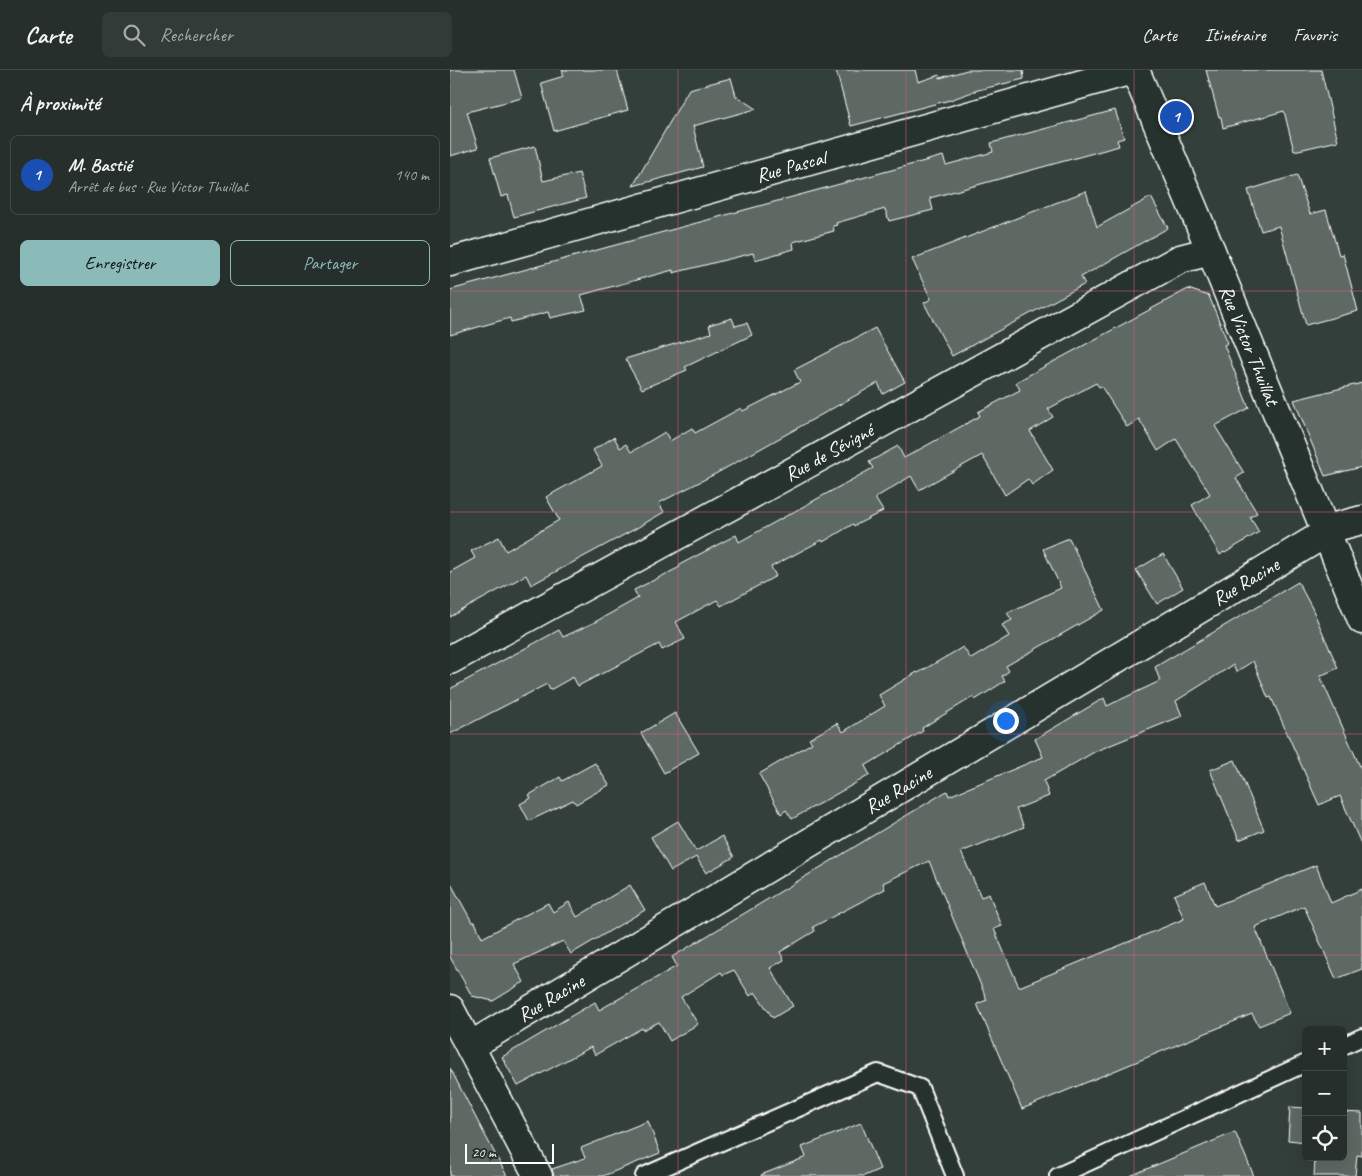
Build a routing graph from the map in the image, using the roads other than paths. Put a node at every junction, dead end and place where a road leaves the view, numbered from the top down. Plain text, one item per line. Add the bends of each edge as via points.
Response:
1 (1133, 70) edge
2 (1211, 251) junction
3 (450, 262) edge
4 (1362, 520) edge
5 (1326, 533) junction
6 (1362, 620) edge
7 (450, 660) edge
8 (450, 1009) edge
9 (1362, 1037) edge
10 (1347, 1044) edge
11 (470, 1046) junction
12 (1302, 1065) edge
13 (538, 1176) edge
14 (644, 1176) edge
15 (955, 1176) edge
16 (1058, 1176) edge

1 - 2 street, Rue Victor Thuillat
1 - 3 street, Rue Pascal
2 - 5 street, Rue Victor Thuillat
2 - 7 street, Rue de Sévigné via 1180,259
4 - 5 street, Rue Racine
5 - 6 street, Rue Victor Thuillat
5 - 11 street, Rue Racine
8 - 11 street
9 - 10 lane
11 - 13 street
12 - 16 lane
14 - 15 lane via 878,1072 920,1088

